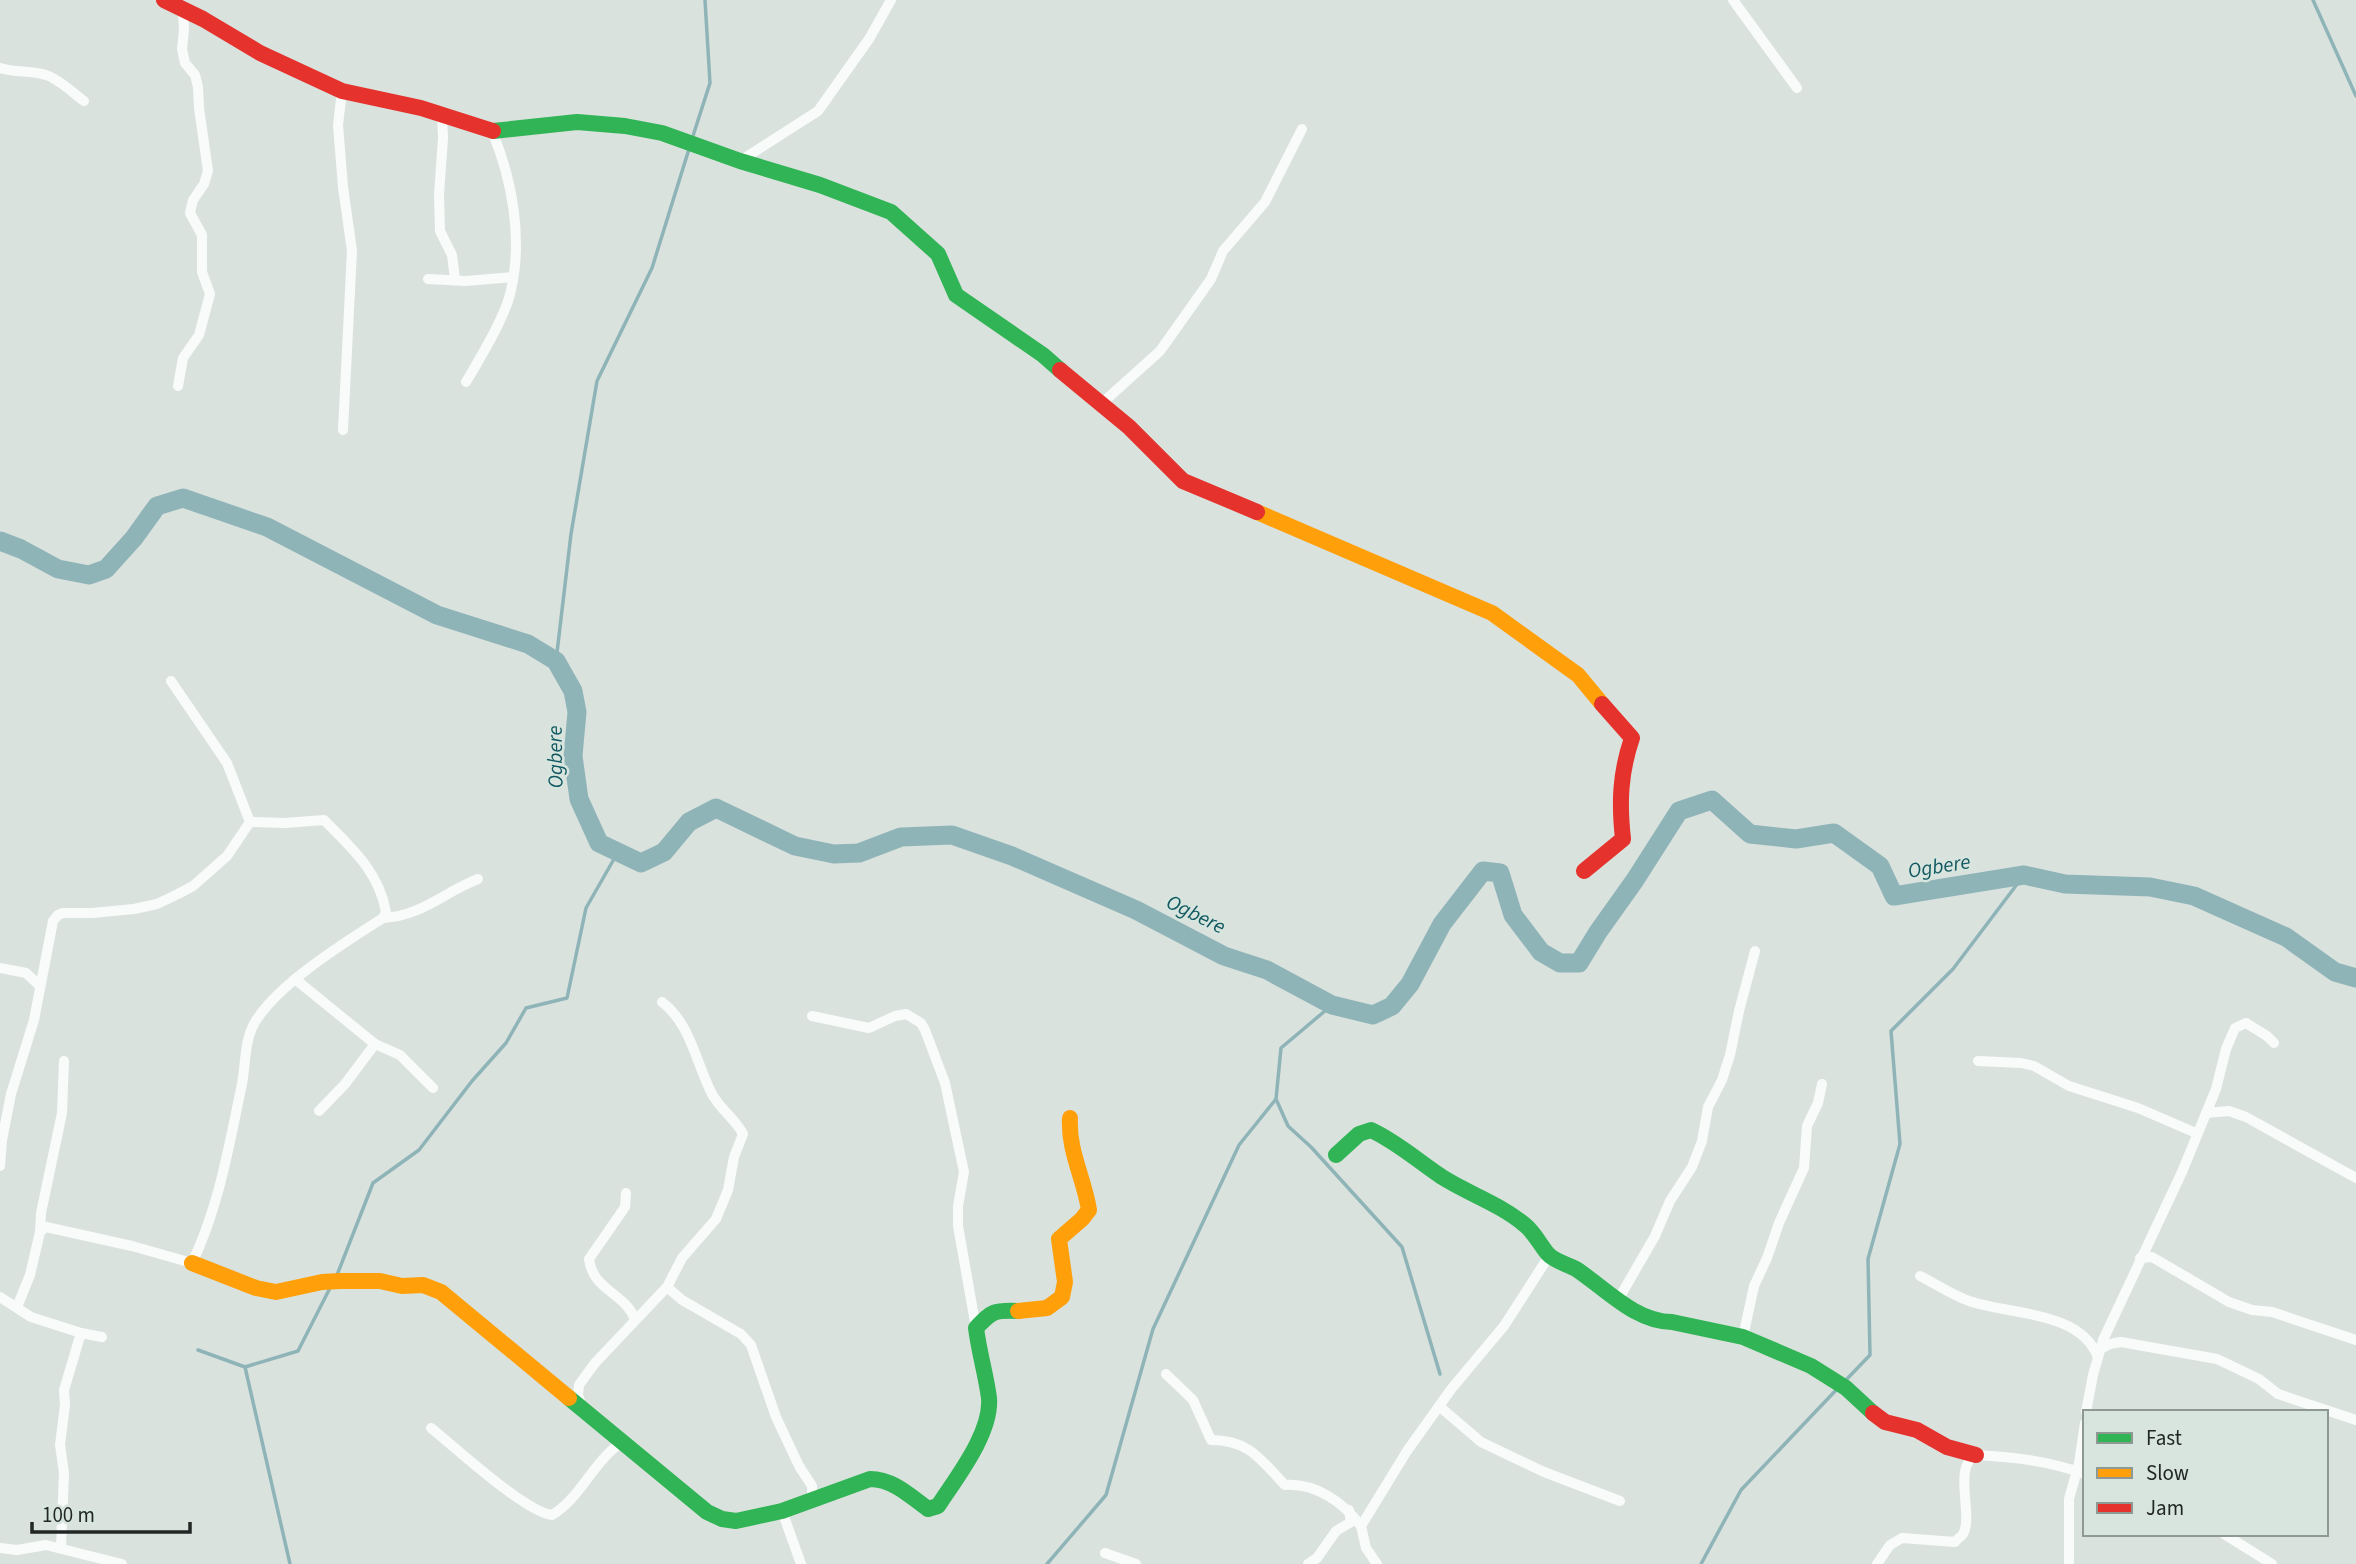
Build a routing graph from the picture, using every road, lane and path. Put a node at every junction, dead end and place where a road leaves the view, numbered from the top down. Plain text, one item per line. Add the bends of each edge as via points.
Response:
1 (164, 0) edge
2 (891, 0) edge
3 (1733, 0) edge
4 (183, 10) junction
5 (0, 68) edge
6 (1797, 88) dead end
7 (342, 91) junction
8 (84, 101) dead end
9 (442, 115) junction
10 (1302, 129) dead end
11 (492, 131) junction
12 (740, 161) junction
13 (513, 277) junction
14 (428, 279) dead end
15 (455, 279) junction
16 (466, 382) dead end
17 (178, 386) dead end
18 (1100, 405) junction
19 (343, 430) dead end
20 (171, 681) dead end
21 (250, 822) junction
22 (1584, 870) dead end
23 (478, 879) dead end
24 (383, 918) junction
25 (1755, 951) dead end
26 (0, 968) edge
27 (295, 979) junction
28 (40, 986) junction
29 (662, 1002) dead end
30 (812, 1016) dead end
31 (2274, 1043) dead end
32 (375, 1044) junction
33 (64, 1060) dead end
34 (1978, 1061) dead end
35 (1822, 1084) dead end
36 (433, 1087) dead end
37 (319, 1111) dead end
38 (2206, 1113) junction
39 (1070, 1118) dead end
40 (2196, 1133) junction
41 (1, 1140) edge
42 (1336, 1155) dead end
43 (0, 1166) edge
44 (2356, 1178) edge
45 (626, 1193) dead end
46 (40, 1232) junction
47 (1549, 1256) junction
48 (2140, 1258) junction
49 (192, 1263) junction
50 (1920, 1276) dead end
51 (667, 1287) junction
52 (0, 1297) edge
53 (1618, 1300) junction
54 (17, 1307) junction
55 (635, 1319) junction
56 (976, 1328) junction
57 (81, 1333) junction
58 (102, 1337) dead end
59 (1743, 1337) junction
60 (2356, 1340) edge
61 (2099, 1353) junction
62 (1166, 1374) dead end
63 (1439, 1406) junction
64 (582, 1407) junction
65 (2087, 1410) edge
66 (2326, 1410) edge
67 (2328, 1411) edge
68 (2356, 1420) edge
69 (431, 1429) dead end
70 (624, 1441) junction
71 (2083, 1443) edge
72 (1976, 1455) junction
73 (2080, 1472) edge
74 (813, 1499) junction
75 (1620, 1501) dead end
76 (1349, 1510) junction
77 (782, 1511) junction
78 (1361, 1526) junction
79 (2227, 1536) edge
80 (61, 1547) junction
81 (0, 1548) edge
82 (1105, 1553) dead end
83 (122, 1564) edge
84 (801, 1564) edge
85 (1136, 1564) edge
86 (1308, 1564) edge
87 (1377, 1564) edge
88 (1877, 1564) edge
89 (2069, 1564) edge
90 (2272, 1564) edge

1 - 4 street
2 - 12 street via 818,111
3 - 6 street
4 - 7 street
4 - 17 street via 182,49 198,87 208,171 190,213 202,235 202,272 210,294 199,335 183,358
5 - 8 street via 48,75
7 - 9 street
7 - 19 street via 338,125 352,251
9 - 11 street
9 - 15 street via 440,230 452,255
10 - 18 street via 1265,202 1223,251 1212,279 1160,351
11 - 12 street via 577,122 625,126 662,133
11 - 13 street via 511,188
12 - 18 street via 891,212 938,254 956,295 1043,355
13 - 15 street
13 - 16 street via 511,291
14 - 15 street
18 - 22 street via 1183,481 1492,613 1578,675 1632,738 1621,769 1618,799 1623,839
20 - 21 street via 227,763
21 - 24 street via 324,820 380,886 386,912
21 - 28 street via 227,856 193,887 134,909 58,915
23 - 24 street via 412,913
24 - 27 street
25 - 53 street via 1730,1055 1708,1107 1692,1167
26 - 28 street via 26,973
27 - 32 street
27 - 49 street via 257,1019 248,1036 216,1201
28 - 41 street
29 - 51 street via 670,1007 694,1048 711,1093 743,1134 716,1219 682,1258
30 - 56 street via 869,1028 906,1014 925,1030 945,1083 964,1172 958,1226
31 - 38 street via 2246,1023 2235,1028
32 - 36 street via 400,1055
32 - 37 street
33 - 46 street via 62,1113
34 - 40 street via 2034,1066 2069,1086
35 - 59 street via 1807,1126 1804,1168 1754,1286
38 - 40 street
38 - 44 street via 2229,1111 2246,1117
39 - 56 street via 1069,1146 1089,1210 1059,1239 1062,1296 1048,1308 998,1310
40 - 48 street
41 - 43 street
42 - 47 street via 1371,1130 1387,1137 1444,1178 1525,1225
45 - 55 street via 625,1207 589,1259 594,1278 632,1310
46 - 49 street via 46,1227 59,1229
46 - 54 street
47 - 53 street
47 - 63 street via 1504,1326
48 - 60 street via 2152,1257 2229,1302
48 - 61 street
49 - 64 street via 276,1292 340,1281 423,1285 441,1292
50 - 61 street via 1968,1300 2055,1321 2082,1333
51 - 55 street
51 - 74 street via 751,1345 776,1417 812,1486
52 - 54 street
53 - 59 street via 1660,1322
54 - 57 street via 31,1317
55 - 64 street via 579,1385
56 - 74 street via 989,1400 987,1417 978,1442 938,1506 928,1509 881,1479
57 - 58 street
57 - 80 street via 64,1390
59 - 72 street via 1811,1366 1885,1422
61 - 65 street
61 - 66 street via 2121,1342 2217,1359 2259,1379 2271,1391
62 - 76 street via 1193,1401 1211,1440 1243,1445 1285,1485 1299,1484 1328,1495
63 - 75 street via 1481,1442
63 - 78 street
64 - 70 street
67 - 68 street
69 - 70 street via 523,1501 552,1515 571,1499 611,1449
70 - 77 street via 707,1512 722,1519 736,1521
71 - 73 street
72 - 73 street via 2023,1458
72 - 88 street via 1968,1463 1963,1534 1955,1542 1902,1538 1890,1545
73 - 89 street via 2069,1499
74 - 77 street
76 - 78 street
76 - 86 street via 1351,1522 1336,1531
77 - 84 street
78 - 87 street via 1366,1548
79 - 90 street
80 - 81 street
80 - 83 street
82 - 85 street

